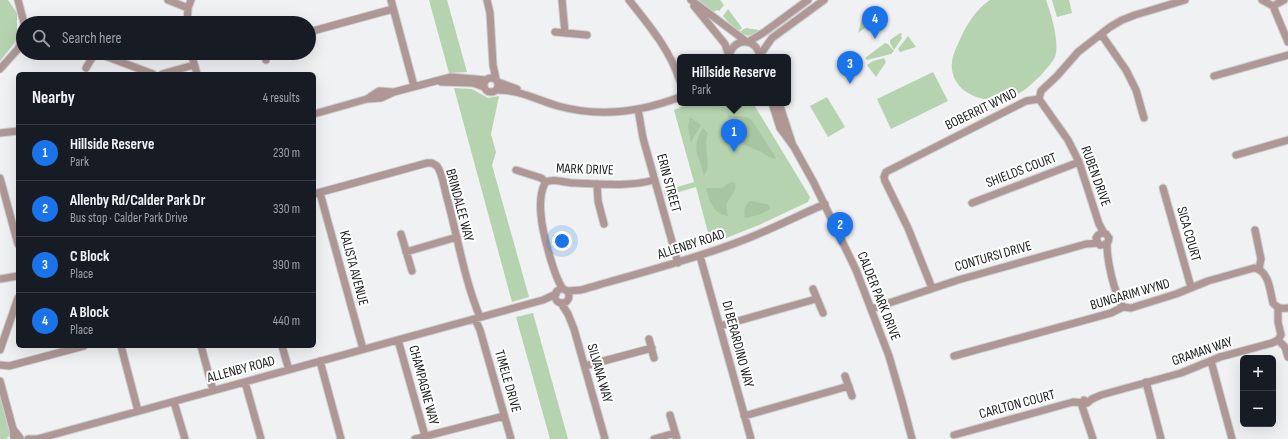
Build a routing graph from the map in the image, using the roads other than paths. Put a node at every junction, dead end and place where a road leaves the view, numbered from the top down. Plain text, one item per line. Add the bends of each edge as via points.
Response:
1 (18, 0) edge
2 (168, 0) edge
3 (191, 0) edge
4 (391, 0) edge
5 (487, 0) edge
6 (562, 0) edge
7 (629, 0) edge
8 (690, 0) edge
9 (808, 0) edge
10 (824, 0) edge
11 (1185, 0) edge
12 (1262, 0) edge
13 (1284, 0) edge
14 (1273, 6) junction
15 (188, 8) junction
16 (393, 9) junction
17 (796, 9) junction
18 (22, 16) edge
19 (187, 16) edge
20 (801, 17) junction
21 (316, 30) edge
22 (555, 32) dead end
23 (565, 33) junction
24 (1101, 34) junction
25 (587, 35) dead end
26 (748, 42) junction
27 (1288, 42) edge
28 (16, 51) edge
29 (728, 54) edge
30 (730, 54) edge
31 (759, 54) edge
32 (761, 54) edge
33 (1288, 55) edge
34 (91, 60) edge
35 (115, 60) edge
36 (193, 60) edge
37 (194, 65) junction
38 (0, 68) edge
39 (86, 68) dead end
40 (148, 72) edge
41 (169, 72) edge
42 (196, 72) edge
43 (677, 73) edge
44 (1214, 76) dead end
45 (492, 80) junction
46 (430, 82) junction
47 (414, 86) junction
48 (484, 87) junction
49 (496, 90) junction
50 (531, 97) junction
51 (677, 98) edge
52 (1039, 99) junction
53 (773, 106) edge
54 (781, 106) edge
55 (638, 109) junction
56 (316, 113) edge
57 (1144, 118) dead end
58 (16, 132) edge
59 (0, 133) edge
60 (0, 139) edge
61 (1288, 140) edge
62 (794, 147) junction
63 (1236, 154) dead end
64 (1079, 162) junction
65 (516, 170) dead end
66 (0, 178) edge
67 (654, 180) junction
68 (546, 182) junction
69 (598, 184) junction
70 (1163, 188) dead end
71 (317, 194) edge
72 (824, 202) junction
73 (972, 203) dead end
74 (604, 224) dead end
75 (1255, 230) dead end
76 (401, 234) dead end
77 (16, 237) edge
78 (457, 238) junction
79 (1101, 240) junction
80 (406, 252) junction
81 (700, 256) junction
82 (678, 263) junction
83 (1259, 269) junction
84 (412, 271) dead end
85 (16, 276) edge
86 (0, 279) edge
87 (932, 288) junction
88 (1191, 288) junction
89 (812, 289) dead end
90 (562, 296) junction
91 (816, 299) junction
92 (16, 304) edge
93 (1123, 307) junction
94 (1278, 308) junction
95 (1288, 308) edge
96 (872, 311) junction
97 (822, 313) dead end
98 (478, 318) junction
99 (720, 326) junction
100 (649, 339) dead end
101 (398, 340) junction
102 (1278, 340) junction
103 (76, 348) edge
104 (122, 348) edge
105 (202, 348) edge
106 (283, 348) edge
107 (652, 348) junction
108 (363, 349) junction
109 (0, 350) edge
110 (954, 356) dead end
111 (1288, 357) edge
112 (654, 358) dead end
113 (320, 361) junction
114 (1211, 361) junction
115 (0, 365) edge
116 (585, 366) junction
117 (289, 370) junction
118 (845, 376) dead end
119 (0, 381) edge
120 (245, 382) junction
121 (1146, 382) junction
122 (849, 386) junction
123 (213, 390) junction
124 (852, 396) dead end
125 (174, 402) junction
126 (1085, 402) junction
127 (138, 411) junction
128 (670, 415) dead end
129 (504, 416) junction
130 (744, 416) junction
131 (954, 435) dead end
132 (425, 436) junction
133 (676, 436) edge
134 (18, 439) edge
135 (28, 439) edge
136 (38, 439) edge
137 (185, 439) edge
138 (261, 439) edge
139 (341, 439) edge
140 (415, 439) edge
141 (511, 439) edge
142 (605, 439) edge
143 (654, 439) edge
144 (751, 439) edge
145 (912, 439) edge
146 (1093, 439) edge
147 (1161, 439) edge
148 (1232, 439) edge

1 - 18 street
2 - 15 street
3 - 15 street
4 - 16 street
5 - 45 street via 490,13
6 - 23 street
7 - 43 street via 655,32
8 - 26 street
8 - 29 street via 724,44
9 - 17 street
10 - 20 street
11 - 24 street, BOBERRIT WYND via 1122,20
12 - 14 street
13 - 14 street
14 - 27 street
15 - 19 street
16 - 21 street
16 - 47 street
17 - 20 street
17 - 26 street
20 - 32 street via 772,38
22 - 23 street
23 - 25 street
24 - 52 street, BOBERRIT WYND via 1078,52 1041,91
24 - 57 street via 1126,70 1136,90
26 - 30 street via 737,43
26 - 31 street via 756,46
28 - 38 street
33 - 44 street
34 - 39 street
35 - 40 street
36 - 37 street
37 - 41 street
37 - 42 street
45 - 46 street via 451,77
45 - 48 street via 484,83
45 - 49 street via 498,86
45 - 50 street
46 - 47 street
46 - 48 street via 473,83
47 - 56 street via 381,98 367,99
48 - 49 street via 490,92
49 - 50 street via 513,91
50 - 55 street via 577,110 600,112
51 - 55 street
52 - 64 street, RUBEN DRIVE via 1068,140
52 - 87 street, BOBERRIT WYND via 1026,101 886,172 885,181 908,228
53 - 62 street, CALDER PARK DRIVE via 780,128
54 - 62 street, CALDER PARK DRIVE
55 - 67 street, ERIN STREET
58 - 59 street
58 - 60 street
61 - 63 street
62 - 72 street, CALDER PARK DRIVE
64 - 73 street, SHIELDS COURT
64 - 79 street, RUBEN DRIVE
65 - 68 street, MARK DRIVE
66 - 77 street
67 - 69 street, MARK DRIVE via 640,184
67 - 82 street, ERIN STREET
68 - 69 street, MARK DRIVE via 551,180
68 - 90 street, SILVANA WAY via 541,215
69 - 74 street via 598,201
70 - 88 street, SICA COURT
71 - 78 street, BRINDALEE WAY via 432,163 438,168
71 - 108 street, KALISTA AVENUE
72 - 81 street, ALLENBY ROAD via 743,241
72 - 96 street, CALDER PARK DRIVE
75 - 83 street via 1262,259
76 - 80 street
78 - 80 street
78 - 98 street, BRINDALEE WAY
79 - 87 street, CONTURSI DRIVE
79 - 93 street, RUBEN DRIVE
80 - 84 street
81 - 82 street, ALLENBY ROAD
81 - 99 street, DI BERARDINO WAY
82 - 90 street, ALLENBY ROAD
83 - 88 street, BUNGARIM WYND via 1254,268
83 - 94 street via 1265,275 1273,303
85 - 86 street
87 - 96 street, CONTURSI DRIVE
88 - 93 street, BUNGARIM WYND via 1131,308
89 - 91 street
90 - 98 street, ALLENBY ROAD
90 - 116 street, SILVANA WAY
91 - 97 street
91 - 99 street
92 - 109 street
93 - 110 street, BUNGARIM WYND via 1111,313
94 - 95 street
94 - 102 street via 1281,335
96 - 145 street, CALDER PARK DRIVE via 896,380
98 - 101 street, ALLENBY ROAD
98 - 129 street, TIMELE DRIVE
99 - 130 street, DI BERARDINO WAY
100 - 107 street
101 - 108 street, ALLENBY ROAD
101 - 132 street, CHAMPAGNE WAY
102 - 111 street via 1285,347
102 - 114 street, GRAMAN WAY
103 - 115 street via 9,366
104 - 127 street
105 - 123 street
106 - 117 street
107 - 112 street
107 - 116 street
108 - 113 street, ALLENBY ROAD
113 - 117 street, ALLENBY ROAD
113 - 139 street
114 - 121 street, GRAMAN WAY
114 - 148 street
116 - 142 street, SILVANA WAY
117 - 120 street, ALLENBY ROAD
118 - 122 street
119 - 134 street
120 - 123 street, ALLENBY ROAD
120 - 138 street
121 - 126 street, GRAMAN WAY
121 - 147 street
122 - 124 street
122 - 130 street
123 - 125 street, ALLENBY ROAD
125 - 127 street, ALLENBY ROAD
125 - 137 street
126 - 131 street, CARLTON COURT via 1073,402
126 - 146 street
127 - 136 street, ALLENBY ROAD
128 - 133 street
129 - 132 street
129 - 141 street, TIMELE DRIVE
130 - 144 street, DI BERARDINO WAY
132 - 140 street
133 - 143 street
135 - 136 street, ALLENBY ROAD

